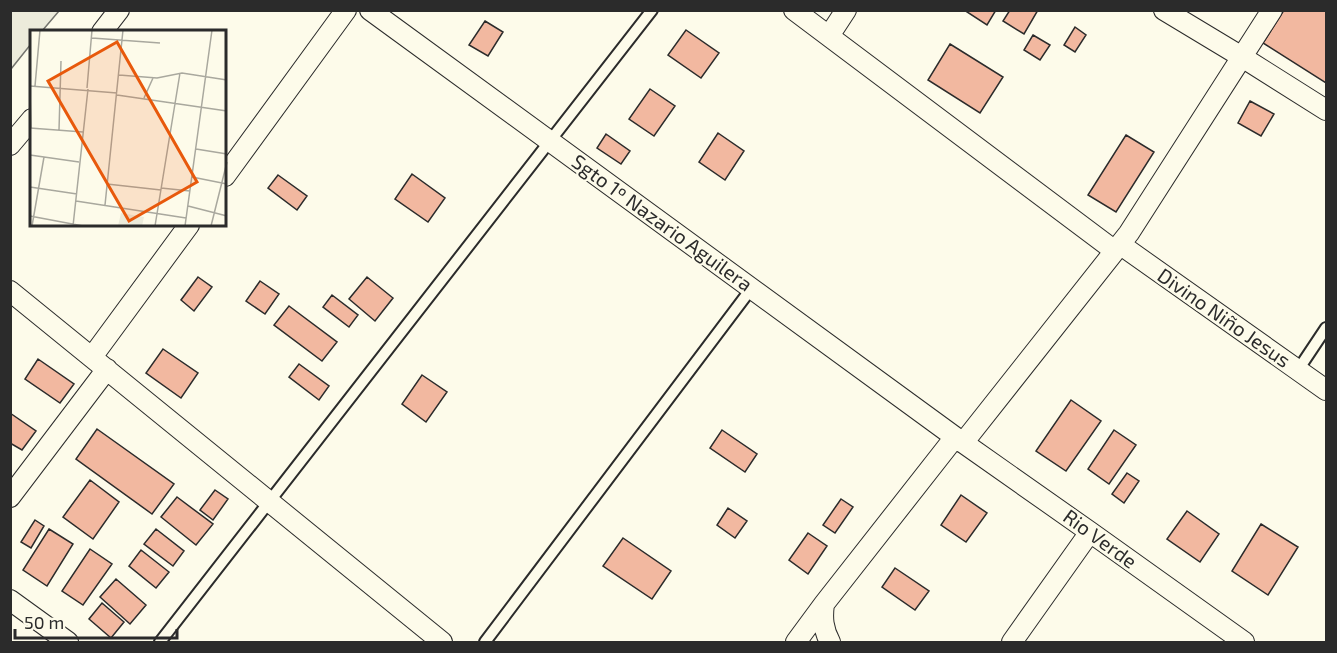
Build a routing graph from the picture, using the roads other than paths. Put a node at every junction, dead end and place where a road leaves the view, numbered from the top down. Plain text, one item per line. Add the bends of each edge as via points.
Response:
1 (119, 10) edge
2 (346, 10) edge
3 (370, 10) edge
4 (652, 10) edge
5 (794, 10) edge
6 (846, 10) edge
7 (1164, 10) edge
8 (1272, 10) edge
9 (104, 30) edge
10 (829, 36) junction
11 (1242, 57) junction
12 (1326, 110) edge
13 (30, 121) edge
14 (550, 141) junction
15 (10, 145) edge
16 (226, 175) edge
17 (188, 226) edge
18 (1118, 248) junction
19 (751, 289) junction
20 (10, 291) edge
21 (1326, 328) edge
22 (99, 363) junction
23 (1298, 370) junction
24 (1326, 390) edge
25 (959, 440) junction
26 (10, 497) edge
27 (269, 502) junction
28 (1090, 532) junction
29 (10, 600) edge
30 (824, 604) junction
31 (59, 640) edge
32 (160, 642) edge
33 (441, 642) edge
34 (485, 642) edge
35 (796, 642) edge
36 (830, 642) edge
37 (1012, 642) edge
38 (1244, 642) edge

1 - 9 street
2 - 16 street
3 - 14 street, Sgto 1º Nazario Aguilera
4 - 14 lane
5 - 10 street, Divino Niño Jesus
6 - 10 street
7 - 11 street
8 - 11 street
10 - 18 street, Divino Niño Jesus
11 - 12 street
11 - 18 street
13 - 15 street
14 - 19 street, Sgto 1º Nazario Aguilera
14 - 27 lane
17 - 22 street
18 - 23 street, Divino Niño Jesus
18 - 25 street
19 - 25 street, Sgto 1º Nazario Aguilera
19 - 34 lane
20 - 22 street
21 - 23 lane
22 - 26 street
22 - 27 street
23 - 24 street, Divino Niño Jesus
25 - 28 street, Rio Verde
25 - 30 street
27 - 32 lane
27 - 33 street
28 - 37 street
28 - 38 street, Rio Verde
29 - 31 street
30 - 35 street
30 - 36 street via 824,628

